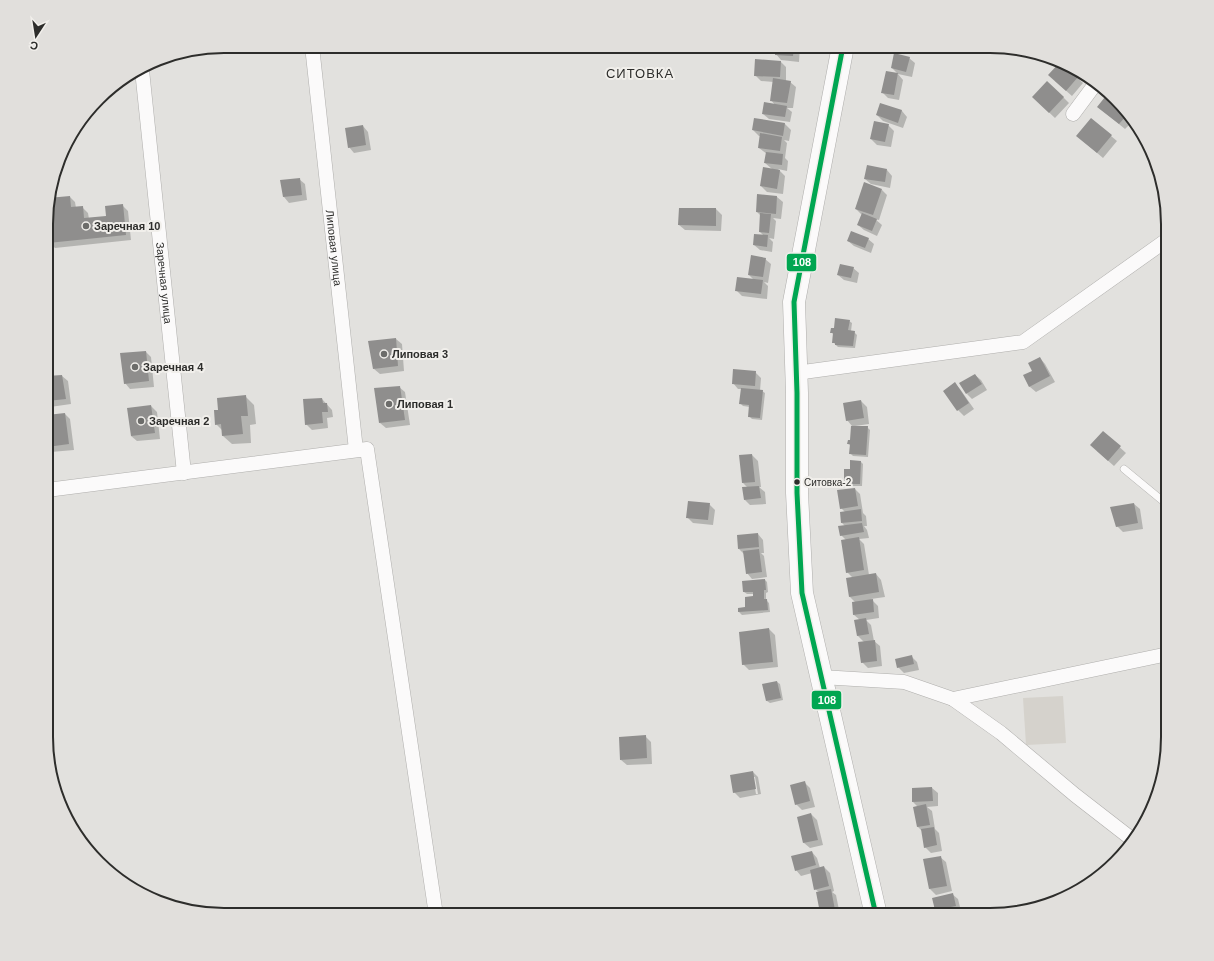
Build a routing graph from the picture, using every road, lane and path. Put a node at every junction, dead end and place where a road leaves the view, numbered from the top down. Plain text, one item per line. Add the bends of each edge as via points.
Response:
1 (313, 53) edge
2 (842, 53) edge
3 (142, 74) edge
4 (1093, 87) edge
5 (1073, 114) dead end
6 (1161, 244) edge
7 (796, 373) junction
8 (356, 450) junction
9 (1124, 469) dead end
10 (184, 473) junction
11 (53, 489) edge
12 (1161, 500) edge
13 (1161, 655) edge
14 (821, 677) junction
15 (953, 699) junction
16 (1129, 837) edge
17 (435, 908) edge
18 (874, 908) edge

1 - 8 street, Липовая улица
2 - 7 main road via 794,302
3 - 10 street, Заречная улица
4 - 5 street
6 - 7 street via 1023,342
7 - 14 main road via 802,593
8 - 10 street
8 - 17 street via 367,449
9 - 12 lane
10 - 11 street
13 - 15 street
14 - 15 street via 904,682
14 - 18 main road
15 - 16 street via 1000,733

